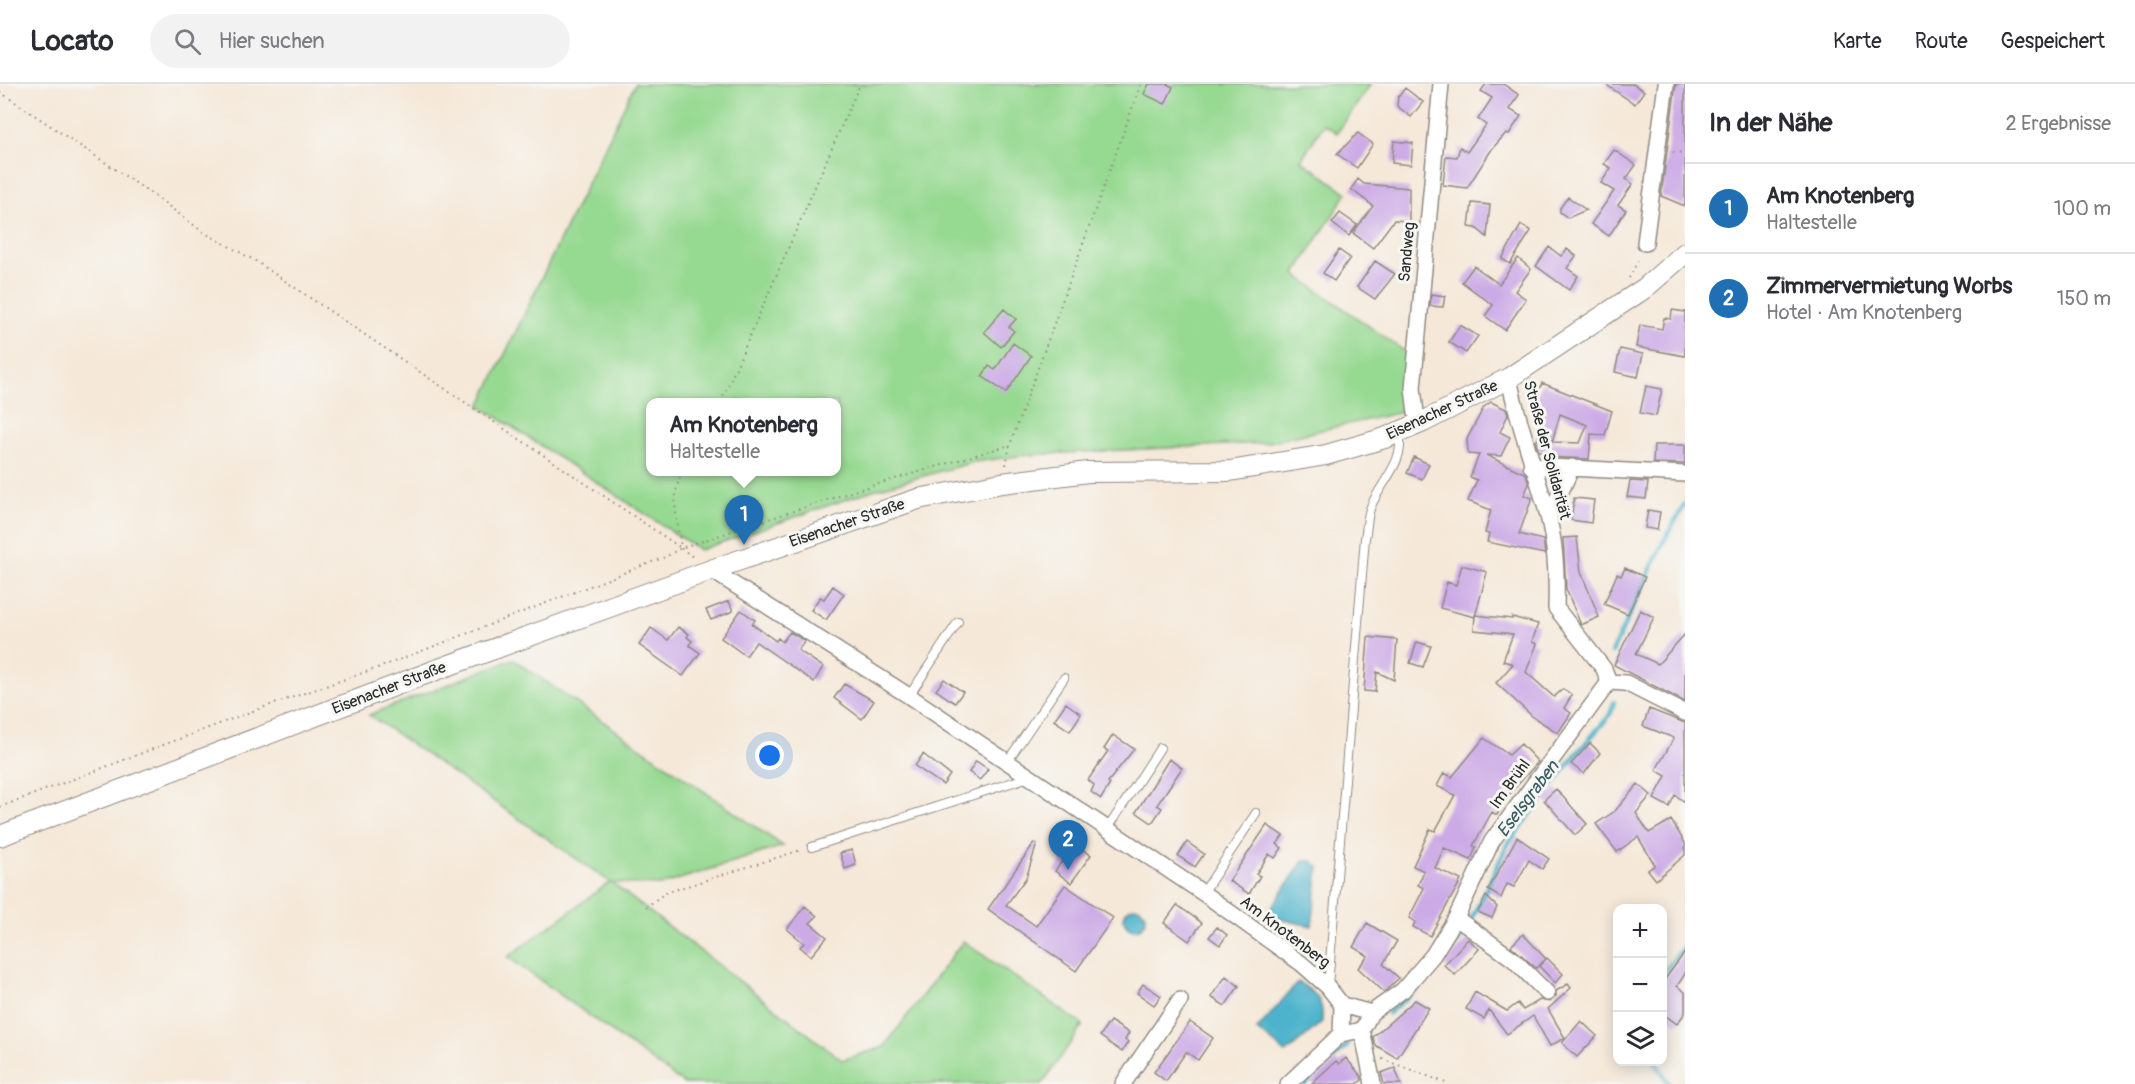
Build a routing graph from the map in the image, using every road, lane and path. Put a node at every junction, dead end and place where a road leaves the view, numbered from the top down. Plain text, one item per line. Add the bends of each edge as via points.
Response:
1 (860, 84) edge
2 (1141, 84) edge
3 (1441, 84) edge
4 (1666, 84) edge
5 (0, 92) edge
6 (1671, 152) dead end
7 (1685, 153) edge
8 (1645, 243) dead end
9 (1685, 253) edge
10 (1509, 378) junction
11 (723, 398) edge
12 (1423, 422) junction
13 (1398, 432) junction
14 (1010, 445) junction
15 (1532, 466) junction
16 (1572, 467) junction
17 (1685, 474) edge
18 (682, 476) edge
19 (1002, 483) junction
20 (1549, 517) junction
21 (681, 548) junction
22 (711, 570) junction
23 (958, 622) dead end
24 (1064, 678) dead end
25 (1609, 682) junction
26 (909, 696) junction
27 (1685, 713) edge
28 (1160, 748) dead end
29 (1007, 762) junction
30 (1030, 777) junction
31 (0, 807) edge
32 (1256, 813) dead end
33 (1108, 828) junction
34 (0, 836) edge
35 (812, 846) joint
36 (1203, 893) junction
37 (646, 907) dead end
38 (1456, 918) junction
39 (1328, 987) junction
40 (1547, 993) dead end
41 (1180, 1000) dead end
42 (1342, 1005) junction
43 (1371, 1013) junction
44 (1362, 1030) junction
45 (1341, 1034) junction
46 (1365, 1049) junction
47 (1123, 1084) edge
48 (1288, 1084) edge
49 (1373, 1084) edge
50 (1449, 1084) edge

1 - 11 path
2 - 14 path
3 - 12 street, Sandweg via 1413,388 1416,412
4 - 8 street
5 - 21 path via 203,232 254,260
6 - 7 path
9 - 10 main road, Eisenacher Straße via 1638,293
10 - 12 main road, Eisenacher Straße
10 - 15 street, Straße der Solidarität
12 - 13 main road, Eisenacher Straße
13 - 19 main road, Eisenacher Straße via 1326,455 1230,471 1088,472
13 - 39 lane via 1402,445 1371,508 1365,538
14 - 19 path
14 - 21 path
15 - 16 street
15 - 20 street, Straße der Solidarität
16 - 17 street
16 - 20 street
18 - 21 path via 674,501
19 - 22 main road, Eisenacher Straße via 918,499
20 - 25 street, Straße der Solidarität via 1557,579 1556,608 1604,669
21 - 22 path
21 - 31 path via 383,666
22 - 26 street, Am Knotenberg
22 - 34 main road, Eisenacher Straße
23 - 26 lane
24 - 29 lane
25 - 27 street via 1626,683
25 - 38 street, Im Brühl via 1492,841
26 - 29 street, Am Knotenberg
28 - 33 lane
29 - 30 street, Am Knotenberg
30 - 33 street, Am Knotenberg
30 - 35 lane
32 - 36 lane
33 - 36 street, Am Knotenberg
35 - 37 path via 665,893
36 - 39 street, Am Knotenberg
38 - 40 street via 1513,959
38 - 43 street, Im Brühl via 1433,955 1403,990
39 - 42 street, Am Knotenberg
41 - 47 street
42 - 43 street
42 - 45 street
43 - 44 street, Im Brühl
44 - 45 street
44 - 46 street
45 - 48 street
46 - 49 street
46 - 50 path via 1392,1064

